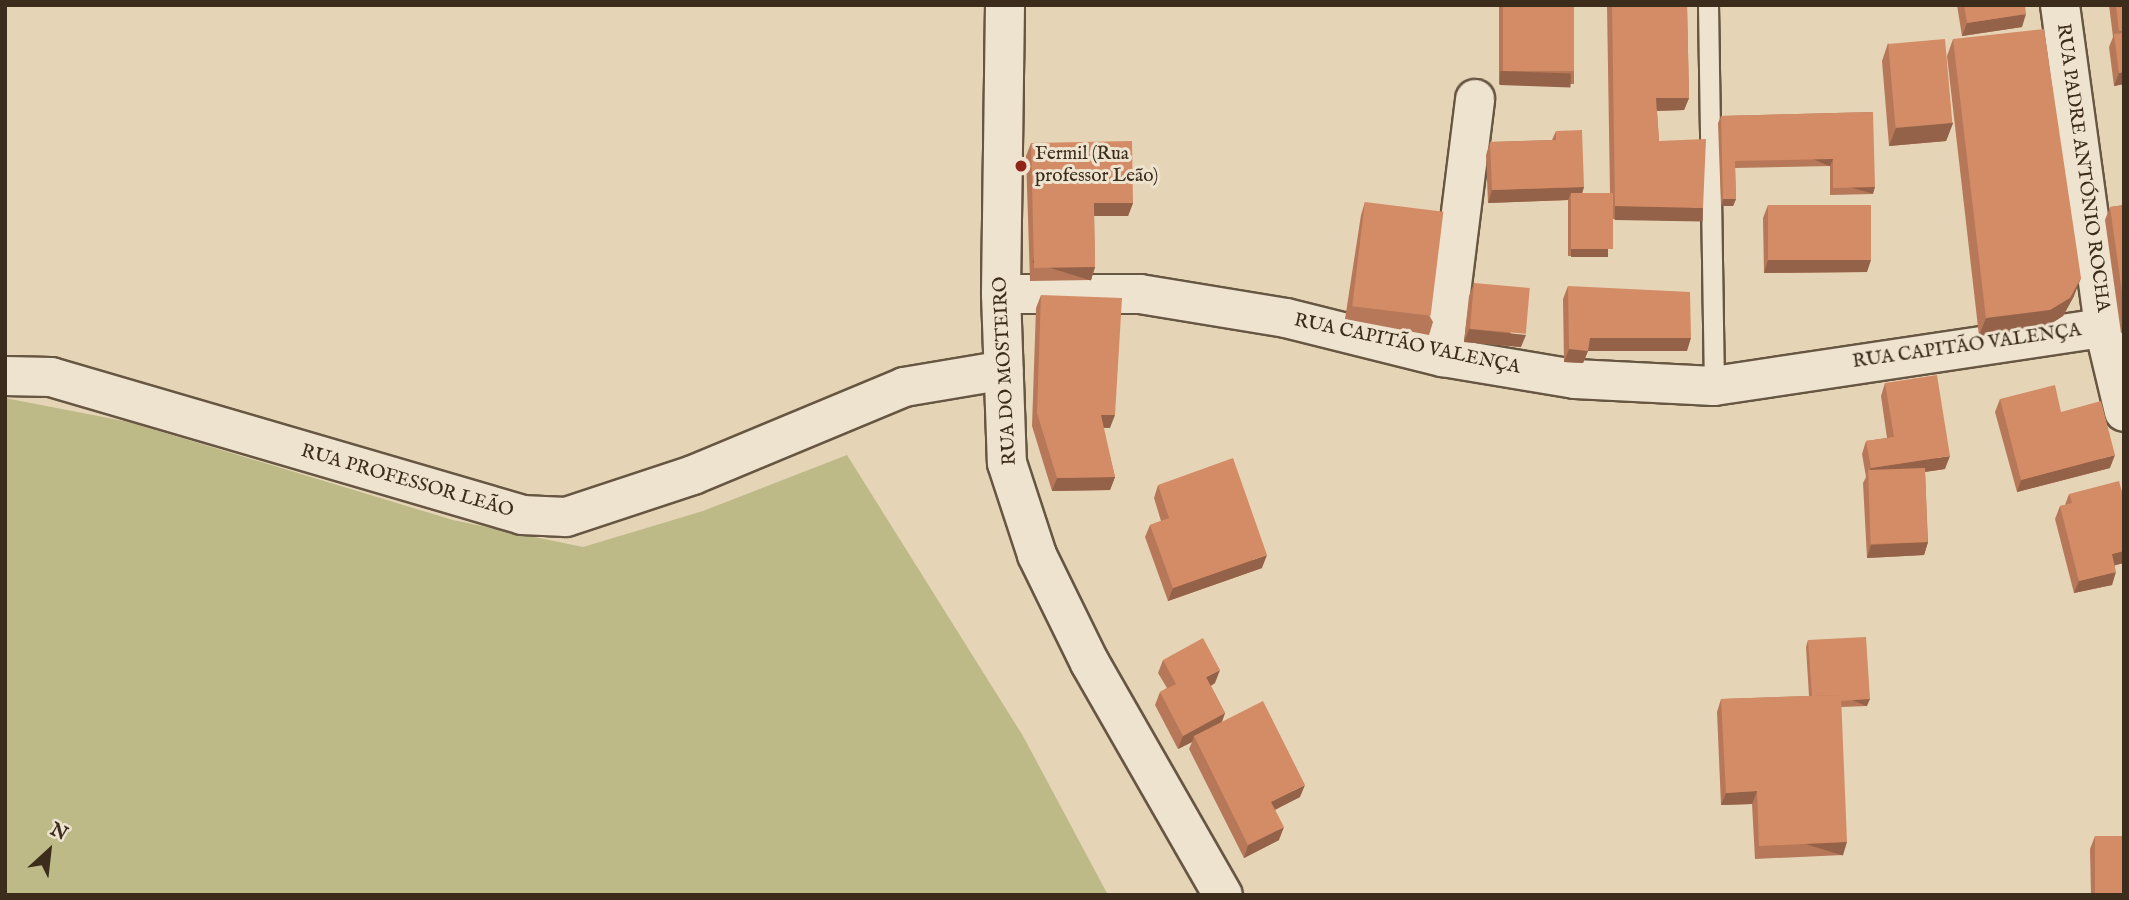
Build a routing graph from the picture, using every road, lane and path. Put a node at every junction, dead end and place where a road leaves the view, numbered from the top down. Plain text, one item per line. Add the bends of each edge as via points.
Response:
1 (1005, 5) edge
2 (1708, 5) edge
3 (2060, 5) edge
4 (1475, 99) dead end
5 (1001, 293) junction
6 (2112, 344) edge
7 (1443, 357) junction
8 (1004, 370) junction
9 (5, 376) edge
10 (1714, 386) junction
11 (2124, 412) edge
12 (1223, 895) edge

1 - 5 street, RUA DO MOSTEIRO
2 - 10 lane
3 - 6 street, RUA PADRE ANTÓNIO ROCHA
4 - 7 street
5 - 7 street, RUA CAPITÃO VALENÇA via 1140,294 1286,318
5 - 8 street, RUA DO MOSTEIRO
6 - 10 street, RUA CAPITÃO VALENÇA
6 - 11 street, RUA PADRE ANTÓNIO ROCHA
7 - 10 street, RUA CAPITÃO VALENÇA via 1575,379
8 - 9 street, RUA PROFESSOR LEÃO via 904,387 693,475 566,517 522,515 51,377
8 - 12 street, RUA DO MOSTEIRO via 1007,463 1037,555 1090,663

